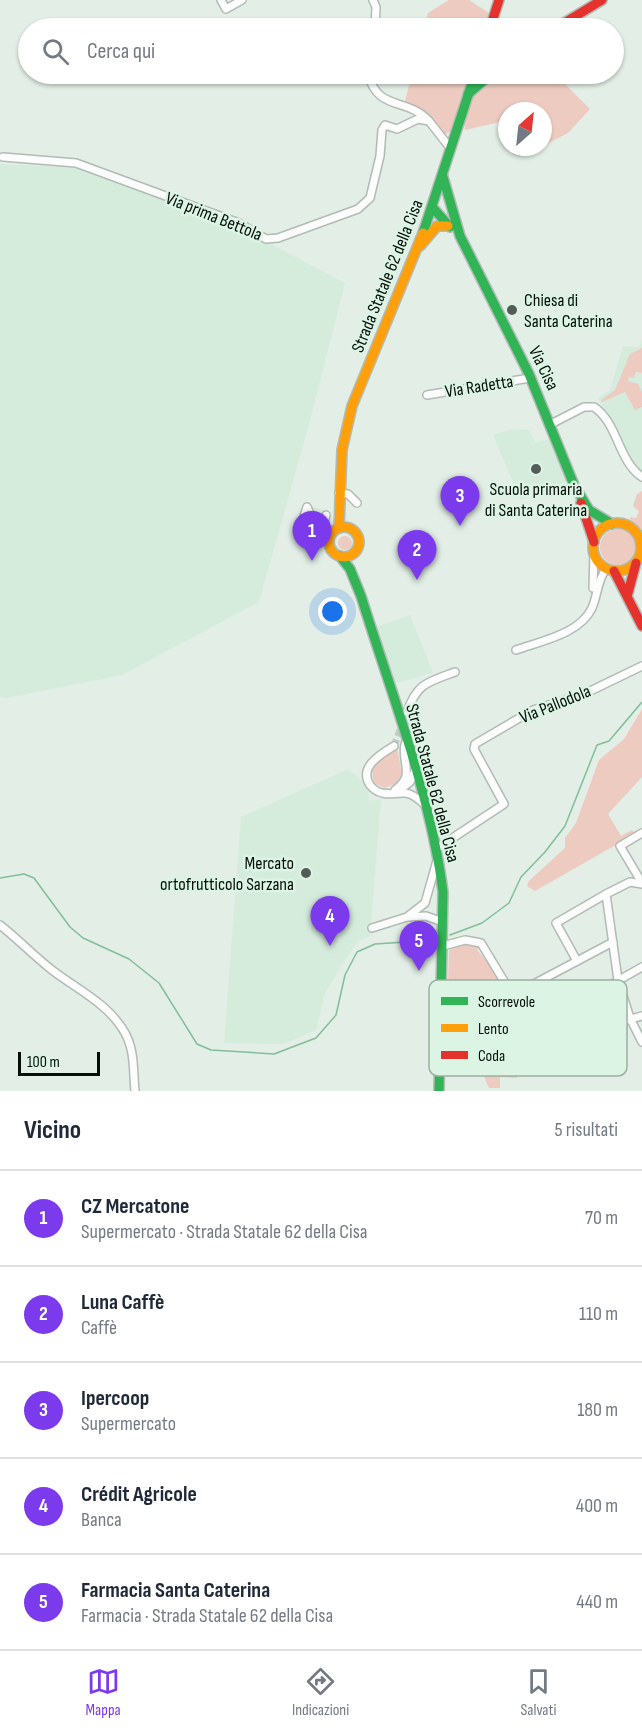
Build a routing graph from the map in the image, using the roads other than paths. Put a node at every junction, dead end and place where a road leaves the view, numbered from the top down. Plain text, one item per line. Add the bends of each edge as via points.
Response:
1 (221, 0) edge
2 (242, 0) edge
3 (373, 0) edge
4 (499, 0) edge
5 (602, 0) edge
6 (375, 18) edge
7 (493, 18) edge
8 (572, 18) edge
9 (371, 84) edge
10 (471, 84) edge
11 (479, 84) edge
12 (466, 96) junction
13 (429, 121) junction
14 (451, 149) junction
15 (3, 157) dead end
16 (443, 177) junction
17 (433, 208) junction
18 (450, 211) junction
19 (448, 226) junction
20 (457, 231) junction
21 (418, 248) junction
22 (530, 378) junction
23 (427, 395) dead end
24 (551, 424) junction
25 (642, 477) edge
26 (577, 490) junction
27 (339, 492) junction
28 (357, 503) dead end
29 (326, 515) dead end
30 (612, 524) junction
31 (629, 527) junction
32 (300, 528) dead end
33 (339, 528) junction
34 (353, 530) junction
35 (642, 533) edge
36 (594, 542) junction
37 (356, 552) junction
38 (594, 553) junction
39 (340, 556) junction
40 (639, 558) edge
41 (610, 570) junction
42 (361, 596) junction
43 (592, 608) junction
44 (632, 609) junction
45 (642, 626) edge
46 (516, 650) dead end
47 (642, 666) edge
48 (455, 672) dead end
49 (407, 712) tunnel mouth
50 (405, 740) junction
51 (394, 746) tunnel mouth
52 (415, 769) junction
53 (393, 792) junction
54 (426, 806) junction
55 (642, 833) edge
56 (437, 853) junction
57 (642, 884) edge
58 (606, 894) junction
59 (407, 917) junction
60 (443, 922) junction
61 (0, 925) edge
62 (372, 928) dead end
63 (613, 942) junction
64 (443, 946) junction
65 (577, 961) junction
66 (642, 967) edge
67 (442, 980) edge
68 (504, 980) edge
69 (541, 980) edge
70 (618, 980) joint
71 (627, 1008) edge
72 (642, 1016) edge
73 (630, 1018) junction
74 (627, 1019) edge
75 (642, 1042) edge
76 (135, 1091) edge

1 - 2 street via 226,9
3 - 6 street
4 - 7 main road
5 - 8 main road
9 - 13 street via 378,96 421,112
10 - 12 main road, Strada Statale 62 della Cisa
11 - 12 main road
12 - 14 main road, Strada Statale 62 della Cisa
13 - 14 street
13 - 15 street, Via prima Bettola via 412,120 402,128 383,127 370,198 358,209 278,238 266,239 239,223 76,163
14 - 16 main road, Strada Statale 62 della Cisa
16 - 17 main road, Strada Statale 62 della Cisa
16 - 18 main road, Via Cisa
17 - 18 main road
17 - 19 main road
17 - 21 main road, Strada Statale 62 della Cisa
18 - 20 main road, Via Cisa
19 - 20 main road
19 - 21 main road via 437,226
20 - 22 main road, Via Cisa
21 - 27 main road, Strada Statale 62 della Cisa via 352,406 342,450
22 - 23 street, Via Radetta
22 - 24 main road, Via Cisa
24 - 25 street via 584,407 594,407 605,417 628,462
24 - 26 main road, Via Cisa
26 - 30 main road, Via Cisa via 585,507
26 - 36 main road, Via Cisa
27 - 28 street
27 - 33 main road, Strada Statale 62 della Cisa
27 - 34 main road, Strada Statale 62 della Cisa via 344,515
29 - 32 street via 324,522 314,520 307,507
30 - 31 main road
30 - 36 main road via 600,530
31 - 35 main road
31 - 40 main road via 641,544
33 - 34 main road
33 - 39 main road, Strada Statale 62 della Cisa via 330,543
34 - 37 main road, Strada Statale 62 della Cisa via 359,539
36 - 38 main road
37 - 39 main road
37 - 42 main road, Strada Statale 62 della Cisa
38 - 41 main road
38 - 43 street
39 - 42 main road, Strada Statale 62 della Cisa via 351,570
40 - 41 main road via 628,569
40 - 44 main road via 627,587
41 - 43 street via 598,585
41 - 44 main road
42 - 50 main road, Strada Statale 62 della Cisa
43 - 46 street via 572,629
44 - 45 main road
47 - 56 street, Via Pallodola via 584,694 533,710 475,744 474,749 504,804
48 - 49 street via 423,683
50 - 52 main road, Strada Statale 62 della Cisa
50 - 53 street via 407,775 404,784
51 - 53 street via 370,764 367,778 375,790
52 - 53 street via 407,786
52 - 54 main road, Strada Statale 62 della Cisa
53 - 54 street via 405,792
54 - 56 main road, Strada Statale 62 della Cisa
55 - 57 street via 620,846
56 - 59 street via 425,903
56 - 60 main road, Strada Statale 62 della Cisa
57 - 58 street via 630,882
58 - 63 street
58 - 65 street via 556,923
59 - 60 street via 426,916
59 - 62 street
60 - 64 main road, Strada Statale 62 della Cisa
61 - 76 street via 117,1020 133,1058
63 - 65 street
63 - 70 street
64 - 67 main road, Strada Statale 62 della Cisa
64 - 68 street via 465,940 481,943
65 - 69 street
66 - 70 street
71 - 73 street
72 - 73 street
73 - 74 street
73 - 75 street

